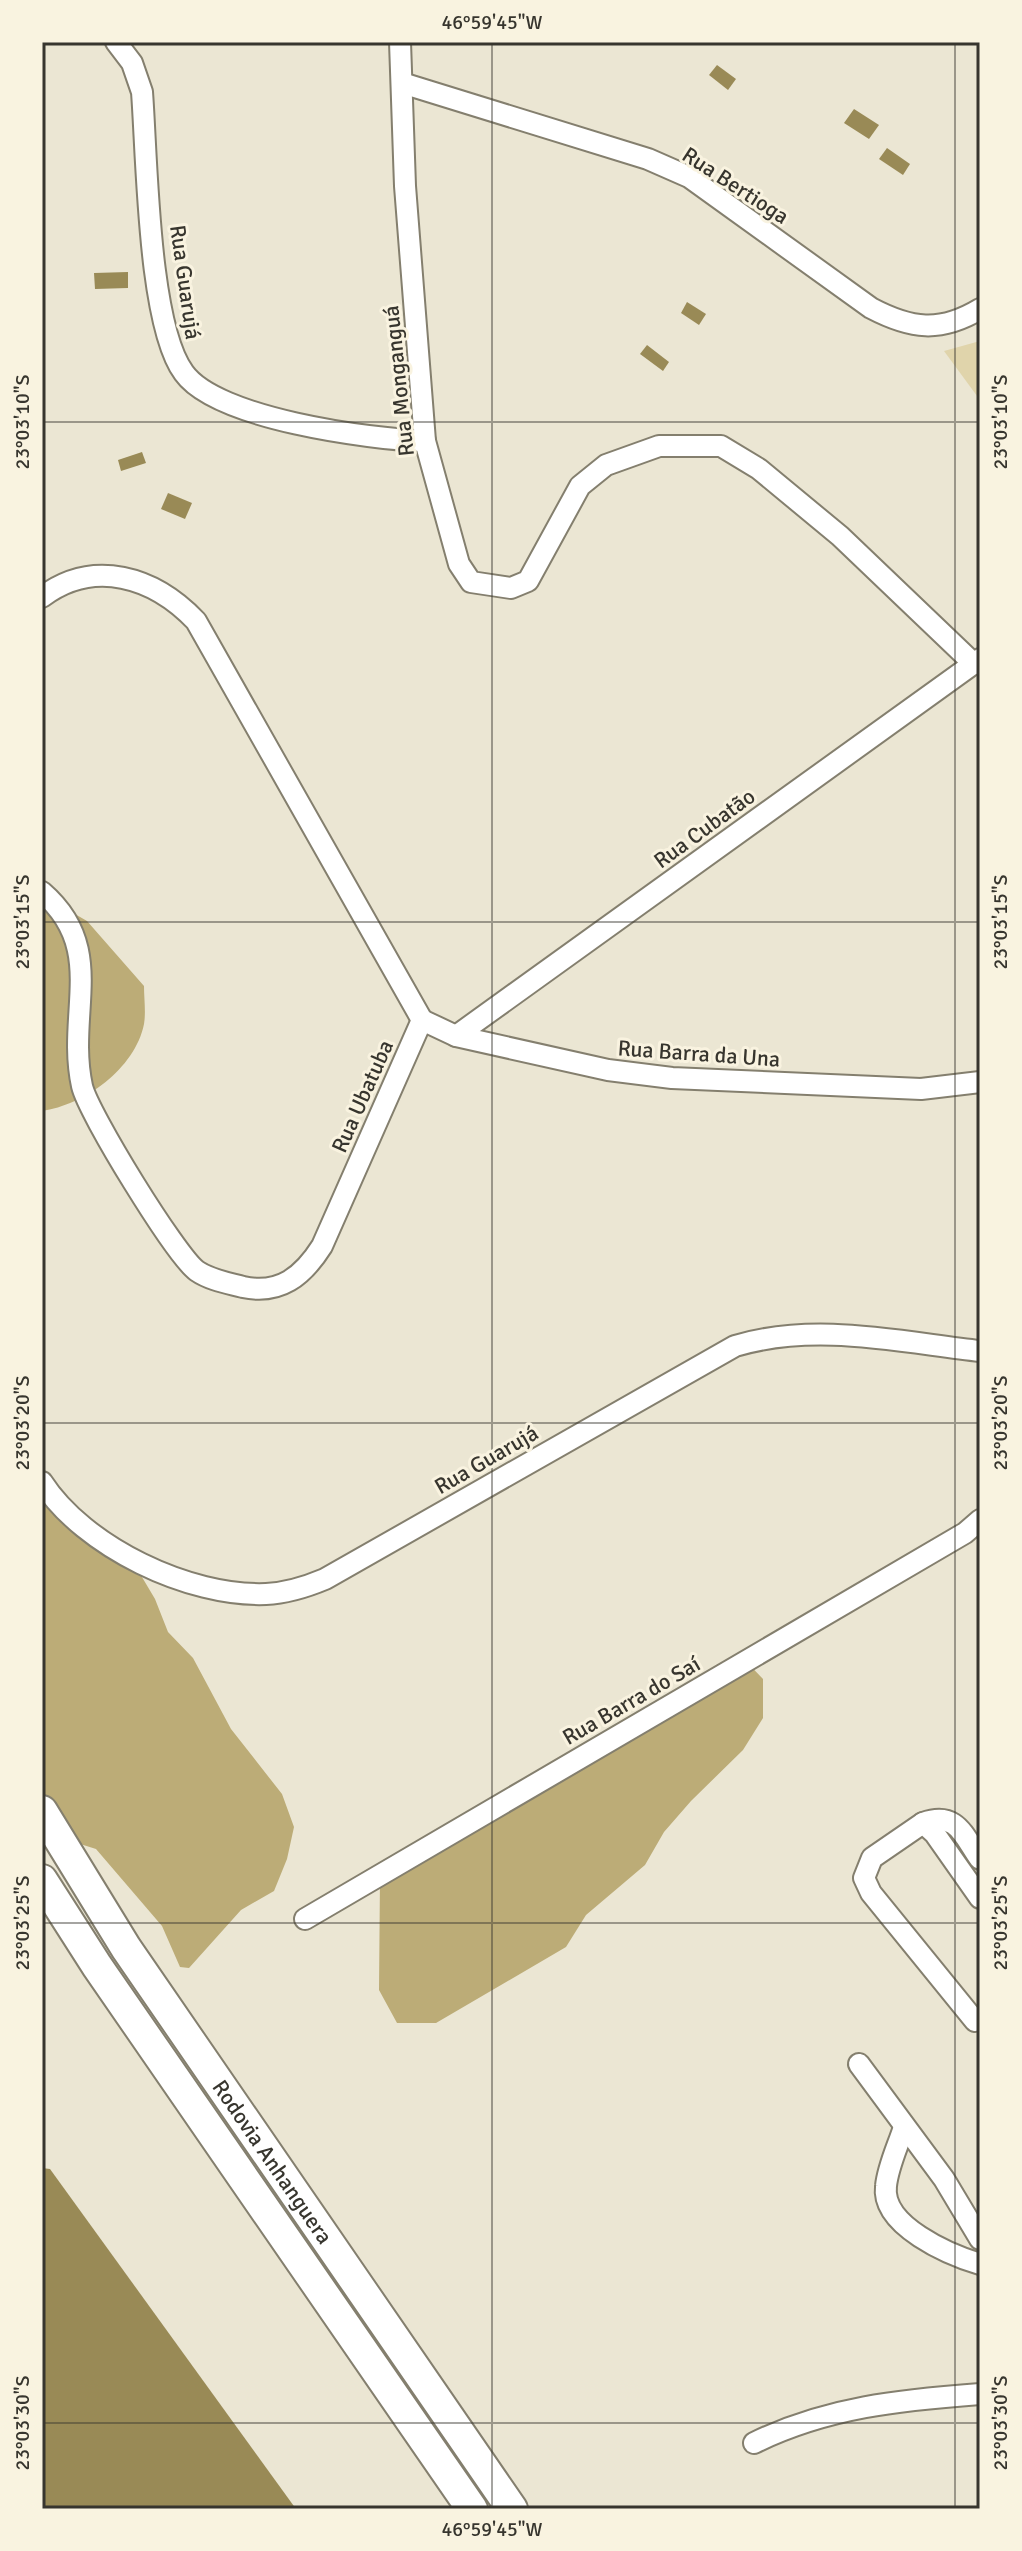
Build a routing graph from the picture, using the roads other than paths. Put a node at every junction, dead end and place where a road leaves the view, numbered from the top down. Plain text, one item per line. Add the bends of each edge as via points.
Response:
1 (116, 42) edge
2 (400, 42) edge
3 (402, 83) junction
4 (980, 309) edge
5 (425, 441) junction
6 (42, 597) edge
7 (977, 662) edge
8 (42, 892) edge
9 (422, 1020) junction
10 (456, 1036) junction
11 (980, 1082) edge
12 (980, 1351) edge
13 (42, 1482) edge
14 (980, 1520) edge
15 (42, 1811) edge
16 (923, 1823) junction
17 (980, 1859) edge
18 (42, 1880) edge
19 (980, 1898) edge
20 (305, 1919) dead end
21 (975, 2021) dead end
22 (859, 2064) dead end
23 (904, 2127) junction
24 (980, 2239) edge
25 (980, 2264) edge
26 (980, 2394) edge
27 (754, 2443) dead end
28 (472, 2509) edge
29 (512, 2509) edge

1 - 5 street, Rua Guarujá via 132,63 142,92 158,288 170,351 185,375 230,406 363,437
2 - 3 street, Rua Monganguá
3 - 4 street, Rua Bertioga via 648,159 689,177 899,323 933,326 962,320
3 - 5 street, Rua Monganguá
5 - 7 street, Rua Monganguá via 459,564 471,582 511,588 528,581 580,486 606,465 659,446 721,446 759,469 840,536
6 - 9 street via 77,577 110,575 145,582 176,600 196,621
7 - 10 street, Rua Cubatão
8 - 9 street, Rua Ubatuba via 72,925 81,953 78,1058 94,1119 196,1270 224,1283 268,1289 307,1271
9 - 10 street, Rua Barra da Una
10 - 11 street, Rua Barra da Una via 608,1070 672,1078 921,1089
12 - 13 street, Rua Guarujá via 812,1332 772,1335 735,1346 325,1579 297,1590 229,1592 132,1560 89,1533
14 - 20 street, Rua Barra do Saí
15 - 29 highway, Rodovia Anhanguera via 126,1948
16 - 17 street via 944,1818 954,1822
16 - 19 street
16 - 21 street via 872,1858 864,1878
18 - 28 highway, Rodovia Anhanguera
22 - 23 street
23 - 24 street
23 - 25 street via 885,2190 892,2212 946,2254
26 - 27 street via 838,2410

